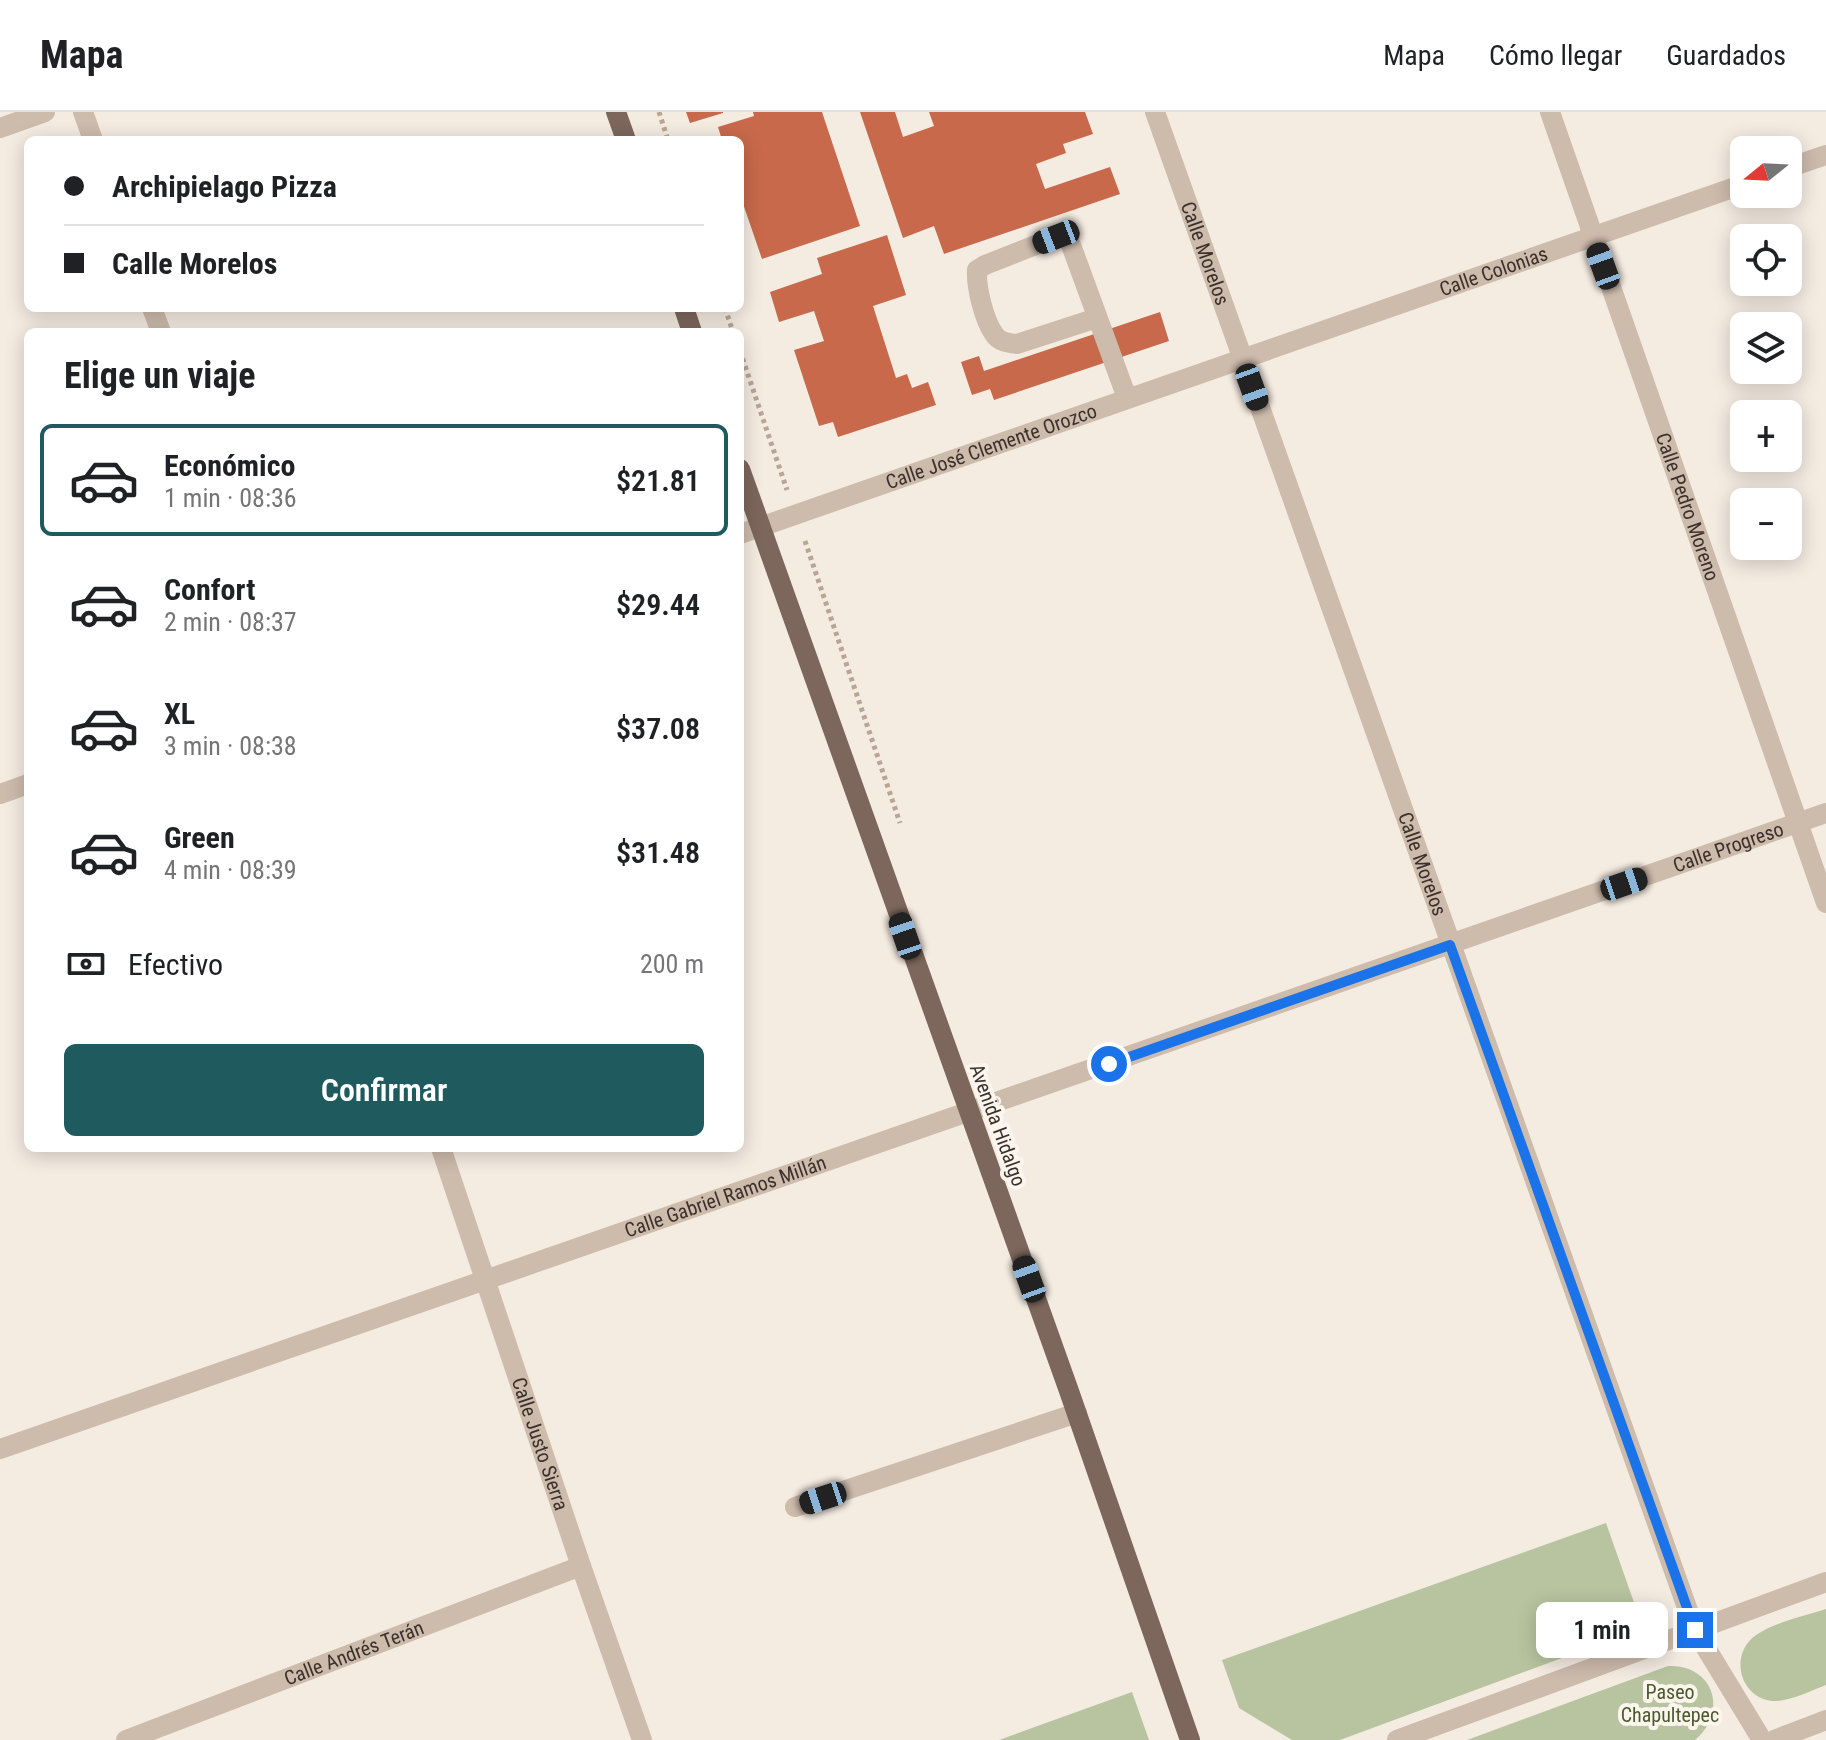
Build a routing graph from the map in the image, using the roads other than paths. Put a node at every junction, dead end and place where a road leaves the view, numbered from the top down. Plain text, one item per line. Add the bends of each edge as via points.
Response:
1 (45, 112) edge
2 (83, 112) edge
3 (616, 112) edge
4 (1155, 112) edge
5 (1550, 112) edge
6 (0, 128) edge
7 (92, 136) edge
8 (625, 136) edge
9 (1826, 155) edge
10 (1802, 163) edge
11 (1730, 189) edge
12 (1593, 237) junction
13 (1097, 318) junction
14 (1241, 358) junction
15 (1127, 398) junction
16 (744, 481) edge
17 (760, 527) junction
18 (744, 533) edge
19 (24, 785) edge
20 (0, 794) edge
21 (1826, 813) edge
22 (1798, 823) junction
23 (1826, 903) edge
24 (1450, 945) junction
25 (968, 1113) junction
26 (442, 1152) edge
27 (485, 1280) junction
28 (1077, 1413) junction
29 (0, 1449) edge
30 (795, 1507) dead end
31 (581, 1566) junction
32 (1826, 1582) edge
33 (1695, 1630) junction
34 (1826, 1720) edge
35 (126, 1740) edge
36 (642, 1740) edge
37 (1190, 1740) edge
38 (1397, 1740) edge
39 (1762, 1740) edge
40 (1774, 1740) edge

1 - 6 street
2 - 7 street
3 - 8 main road
4 - 14 street, Calle Morelos
5 - 12 street, Calle Pedro Moreno
9 - 10 street
11 - 12 street, Calle Colonias
12 - 14 street, Calle Colonias
12 - 22 street, Calle Pedro Moreno
13 - 13 street via 1065,236 977,270 976,285 994,335 1005,343 1017,344
13 - 15 street
14 - 15 street, Calle José Clemente Orozco
14 - 24 street, Calle Morelos
15 - 17 street, Calle José Clemente Orozco
16 - 17 main road, Avenida Hidalgo
17 - 18 street, Calle José Clemente Orozco
17 - 25 main road, Avenida Hidalgo
19 - 20 street
21 - 22 street, Calle Progreso
22 - 23 street, Calle Pedro Moreno
22 - 24 street, Calle Progreso
24 - 25 street, Calle Gabriel Ramos Millán
24 - 33 street, Calle Morelos
25 - 27 street, Calle Gabriel Ramos Millán
25 - 28 main road, Avenida Hidalgo
26 - 27 street, Calle Justo Sierra
27 - 29 street, Calle Gabriel Ramos Millán
27 - 31 street, Calle Justo Sierra
28 - 30 street
28 - 37 main road, Avenida Hidalgo
31 - 35 street, Calle Andrés Terán
31 - 36 street, Calle Justo Sierra
32 - 33 street
33 - 38 street
33 - 39 street, Calle Morelos
34 - 40 street

